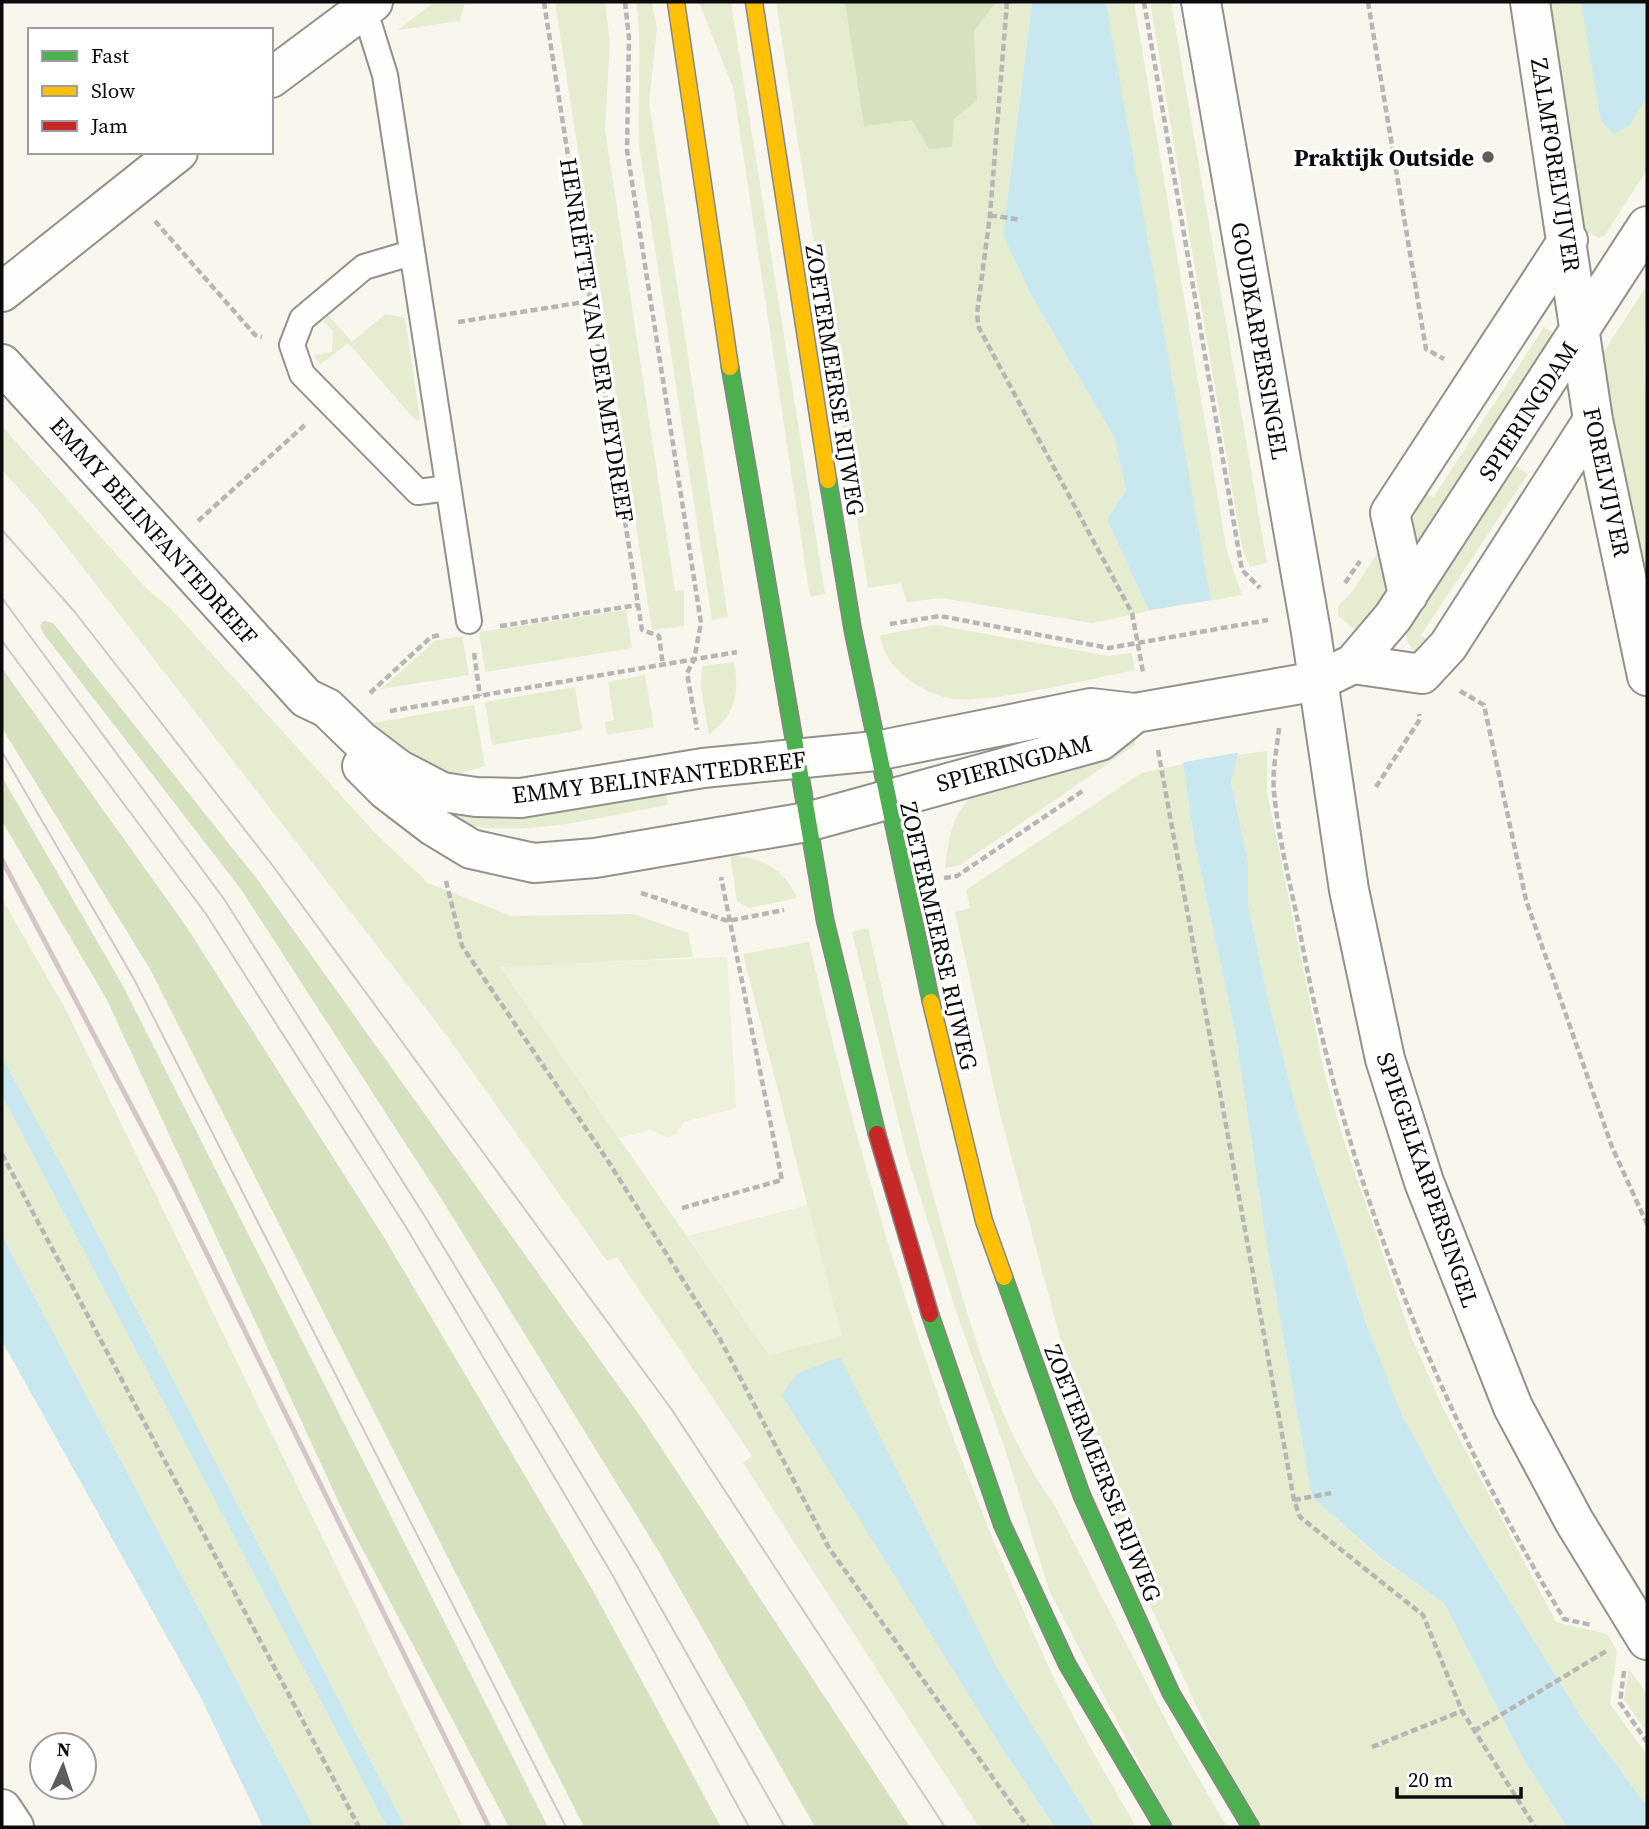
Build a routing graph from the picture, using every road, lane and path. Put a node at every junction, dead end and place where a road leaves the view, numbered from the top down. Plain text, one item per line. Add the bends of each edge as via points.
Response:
1 (544, 2) edge
2 (625, 2) edge
3 (676, 2) edge
4 (754, 2) edge
5 (1007, 2) edge
6 (1144, 2) edge
7 (1201, 2) edge
8 (1368, 2) edge
9 (1530, 2) edge
10 (369, 5) edge
11 (273, 77) edge
12 (175, 154) edge
13 (129, 191) junction
14 (990, 215) junction
15 (1021, 220) dead end
16 (1647, 226) edge
17 (1568, 240) junction
18 (411, 253) junction
19 (2, 292) edge
20 (591, 300) junction
21 (422, 328) junction
22 (1581, 329) junction
23 (292, 345) junction
24 (2, 364) edge
25 (1479, 378) junction
26 (330, 402) junction
27 (1593, 420) junction
28 (448, 488) junction
29 (1390, 513) junction
30 (169, 548) junction
31 (1408, 595) junction
32 (1262, 597) dead end
33 (1264, 608) dead end
34 (1307, 613) junction
35 (470, 621) joint
36 (1247, 624) dead end
37 (853, 631) junction
38 (1137, 643) junction
39 (776, 645) junction
40 (694, 660) junction
41 (1353, 664) junction
42 (663, 666) junction
43 (1647, 676) edge
44 (1318, 681) junction
45 (1448, 685) dead end
46 (1267, 690) junction
47 (481, 696) junction
48 (306, 698) junction
49 (1418, 709) dead end
50 (1147, 711) junction
51 (387, 712) dead end
52 (876, 751) junction
53 (795, 759) junction
54 (885, 799) junction
55 (807, 822) junction
56 (1342, 841) junction
57 (444, 871) dead end
58 (728, 921) dead end
59 (2, 1154) edge
60 (682, 1208) dead end
61 (1647, 1224) edge
62 (1331, 1493) dead end
63 (1294, 1500) junction
64 (1644, 1636) edge
65 (1588, 1661) dead end
66 (1462, 1711) junction
67 (1474, 1731) junction
68 (1647, 1741) edge
69 (1372, 1747) dead end
70 (2, 1809) edge
71 (14, 1827) edge
72 (359, 1827) edge
73 (1028, 1827) edge
74 (1163, 1827) edge
75 (1251, 1827) edge
76 (1535, 1827) edge

1 - 20 path, HENRIËTTE VAN DER MEYDREEF
2 - 40 path via 629,38 627,150 701,623
3 - 39 main road
4 - 37 main road, ZOETERMEERSE RIJWEG
5 - 14 path
6 - 32 path via 1242,570 1260,585
7 - 34 street, GOUDKARPERSINGEL
8 - 25 path via 1426,349
9 - 17 street, ZALMFORELVIJVER
10 - 11 street
10 - 18 lane via 385,75
12 - 13 street
13 - 19 street
13 - 23 path via 255,335
14 - 15 path
14 - 38 path via 979,328 1132,612
16 - 22 street, SPIERINGDAM
17 - 22 street, ZALMFORELVIJVER
17 - 25 street
18 - 21 lane
18 - 23 lane via 365,267 302,319
20 - 21 path
20 - 42 path, HENRIËTTE VAN DER MEYDREEF via 642,630 659,636
21 - 28 lane
22 - 27 street, FORELVIJVER
22 - 31 street, SPIERINGDAM
23 - 26 lane via 302,373
24 - 30 street, EMMY BELINFANTEDREEF
25 - 29 street
26 - 28 lane via 418,492
26 - 30 path
27 - 41 street via 1448,646 1422,674
27 - 43 street, FORELVIJVER
28 - 35 lane
29 - 31 street
29 - 34 path via 1347,581
30 - 48 street, EMMY BELINFANTEDREEF
31 - 41 street, SPIERINGDAM via 1377,640
33 - 46 path
34 - 44 street, GOUDKARPERSINGEL
35 - 47 path
36 - 38 path
37 - 38 path via 940,616 1109,648
37 - 52 main road, ZOETERMEERSE RIJWEG
38 - 50 path
39 - 40 path
39 - 53 main road
40 - 42 path
41 - 44 street, SPIERINGDAM
42 - 47 path
44 - 46 street, SPIERINGDAM
44 - 56 street, SPIEGELKARPERSINGEL
45 - 61 path via 1484,705 1526,900 1612,1147
46 - 50 street, SPIERINGDAM
47 - 51 path
48 - 53 street, EMMY BELINFANTEDREEF via 327,708 398,769 442,792 477,797 521,798 703,768
48 - 55 street, EMMY BELINFANTEDREEF via 313,716 386,790 471,849 534,863 595,858
49 - 56 path via 1420,719
50 - 52 street, SPIERINGDAM via 1091,708
50 - 54 street, SPIERINGDAM via 1100,741
50 - 63 path
52 - 53 street, EMMY BELINFANTEDREEF
52 - 54 main road, ZOETERMEERSE RIJWEG
53 - 55 main road
54 - 55 street, EMMY BELINFANTEDREEF
54 - 75 main road, ZOETERMEERSE RIJWEG via 984,1221 1032,1363 1082,1496 1171,1693
55 - 74 main road via 870,1111 928,1307 1002,1524 1067,1664
56 - 64 street, SPIEGELKARPERSINGEL via 1385,1059 1424,1182 1475,1317 1525,1430
57 - 73 path via 462,946 608,1161 720,1339 829,1548
58 - 60 path via 782,1180
59 - 72 path
62 - 63 path
63 - 66 path via 1300,1517 1423,1615
64 - 68 path via 1625,1659 1620,1703
65 - 67 path
66 - 67 path
66 - 69 path
67 - 76 path
70 - 71 street

